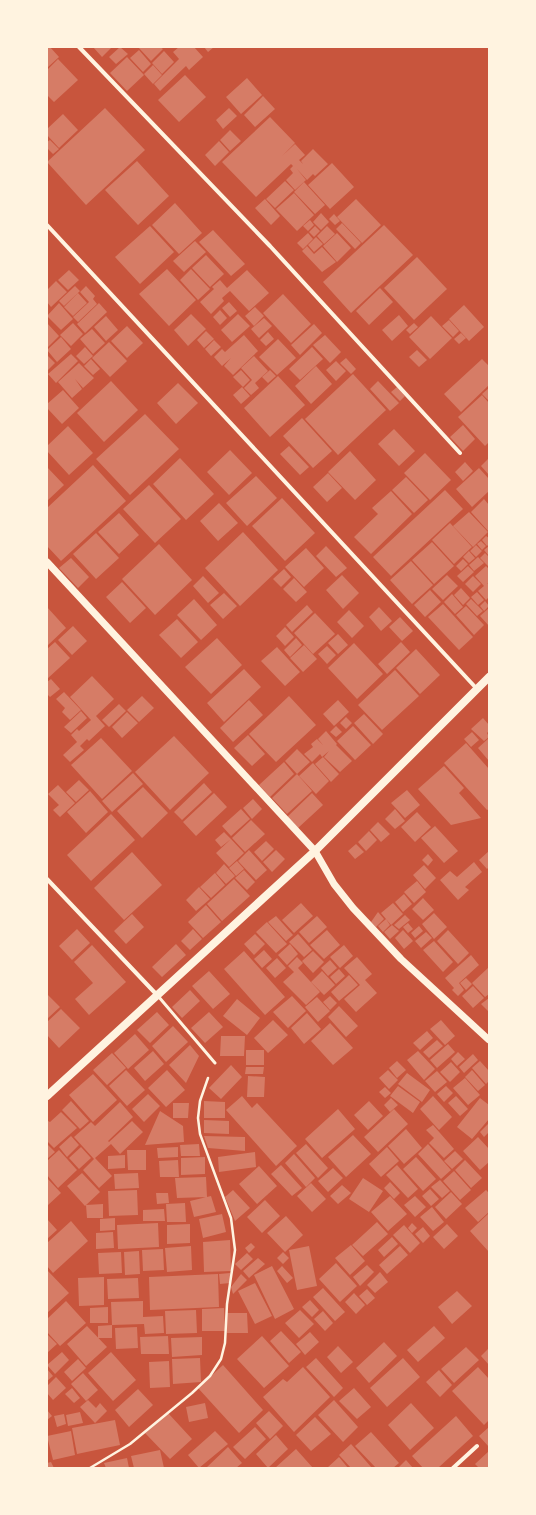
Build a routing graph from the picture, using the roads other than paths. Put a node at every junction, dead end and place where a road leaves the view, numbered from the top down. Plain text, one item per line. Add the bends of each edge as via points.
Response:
1 (79, 47) edge
2 (47, 225) edge
3 (460, 453) dead end
4 (47, 562) edge
5 (489, 677) edge
6 (477, 689) junction
7 (315, 851) junction
8 (47, 879) edge
9 (157, 995) junction
10 (489, 1040) edge
11 (215, 1063) road end
12 (47, 1096) edge
13 (477, 1446) dead end
14 (453, 1468) edge

1 - 3 street via 270,246
2 - 6 street
4 - 7 street
5 - 6 main road
6 - 7 main road
7 - 9 main road
7 - 10 street via 334,884 353,908 401,959
8 - 9 street
9 - 11 lane
9 - 12 main road
13 - 14 street

